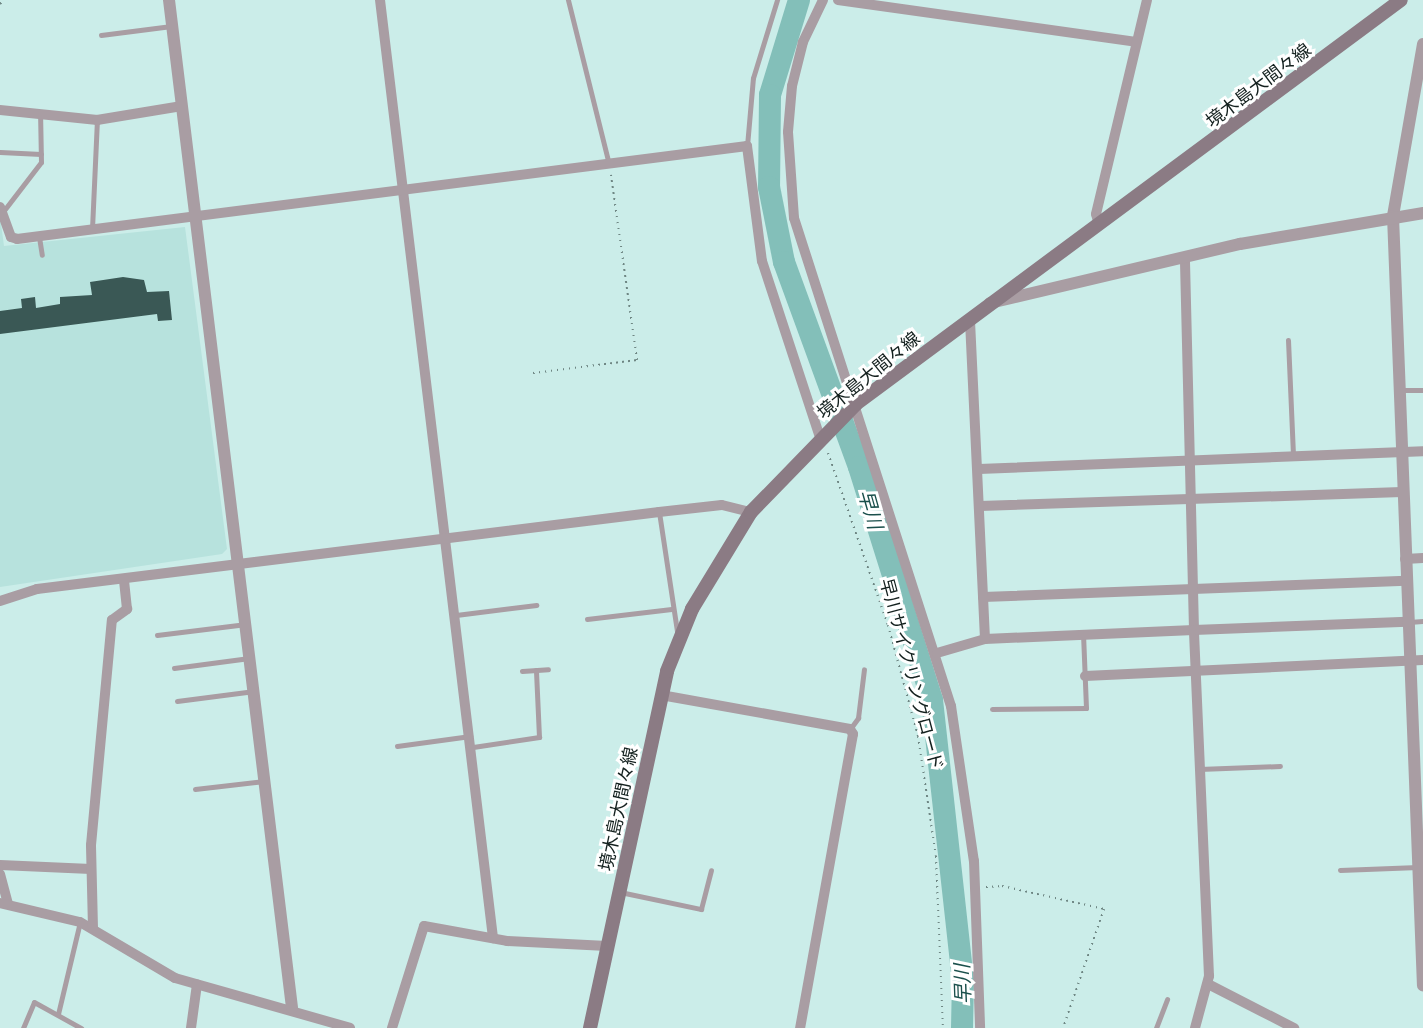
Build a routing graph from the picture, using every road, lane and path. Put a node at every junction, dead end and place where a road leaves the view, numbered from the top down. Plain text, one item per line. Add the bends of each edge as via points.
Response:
1 (4, 0) edge
2 (169, 0) edge
3 (380, 0) edge
4 (568, 0) edge
5 (777, 0) edge
6 (823, 0) edge
7 (838, 0) edge
8 (1147, 0) edge
9 (1401, 0) edge
10 (0, 4) edge
11 (171, 26) junction
12 (101, 35) dead end
13 (1137, 42) junction
14 (1423, 44) edge
15 (182, 106) junction
16 (0, 110) edge
17 (40, 112) junction
18 (97, 120) junction
19 (747, 147) junction
20 (0, 152) edge
21 (41, 154) junction
22 (609, 164) junction
23 (403, 190) junction
24 (2, 208) edge
25 (1423, 213) edge
26 (197, 216) junction
27 (1393, 216) junction
28 (1099, 225) junction
29 (92, 230) junction
30 (39, 237) junction
31 (42, 255) dead end
32 (1185, 258) junction
33 (990, 303) junction
34 (970, 318) junction
35 (1288, 340) dead end
36 (533, 373) dead end
37 (1399, 390) junction
38 (1423, 390) edge
39 (853, 407) junction
40 (823, 440) junction
41 (1423, 450) edge
42 (1401, 452) junction
43 (1293, 456) junction
44 (1189, 460) junction
45 (980, 469) junction
46 (1402, 492) junction
47 (1190, 499) junction
48 (980, 506) junction
49 (659, 512) junction
50 (751, 512) junction
51 (448, 538) junction
52 (1423, 558) edge
53 (1405, 559) junction
54 (240, 564) junction
55 (124, 579) junction
56 (1406, 581) junction
57 (1192, 589) junction
58 (983, 597) junction
59 (0, 601) edge
60 (536, 605) dead end
61 (671, 609) junction
62 (456, 615) junction
63 (586, 619) dead end
64 (1423, 621) edge
65 (1407, 622) junction
66 (247, 624) junction
67 (1194, 630) junction
68 (1083, 634) junction
69 (157, 635) dead end
70 (679, 638) junction
71 (985, 639) junction
72 (937, 653) junction
73 (251, 658) junction
74 (1408, 660) junction
75 (1423, 660) edge
76 (174, 668) dead end
77 (548, 669) dead end
78 (864, 669) dead end
79 (536, 670) junction
80 (522, 671) dead end
81 (1196, 672) junction
82 (1085, 676) junction
83 (256, 691) junction
84 (661, 695) junction
85 (177, 701) dead end
86 (992, 709) dead end
87 (850, 729) junction
88 (472, 741) junction
89 (396, 746) dead end
90 (1280, 766) dead end
91 (1199, 769) junction
92 (268, 781) junction
93 (195, 789) dead end
94 (0, 865) edge
95 (1418, 867) junction
96 (91, 868) junction
97 (711, 870) dead end
98 (1340, 870) dead end
99 (0, 874) edge
100 (976, 888) junction
101 (618, 892) junction
102 (4, 904) edge
103 (80, 922) junction
104 (93, 928) junction
105 (493, 938) junction
106 (607, 946) junction
107 (197, 984) junction
108 (1208, 984) junction
109 (1423, 985) edge
110 (1167, 999) dead end
111 (292, 1008) junction
112 (58, 1014) junction
113 (327, 1024) edge
114 (23, 1028) edge
115 (81, 1028) edge
116 (191, 1028) edge
117 (350, 1028) edge
118 (392, 1028) edge
119 (591, 1028) edge
120 (800, 1028) edge
121 (943, 1028) edge
122 (980, 1028) edge
123 (1063, 1028) edge
124 (1156, 1028) edge
125 (1195, 1028) edge
126 (1294, 1028) edge

1 - 10 path
2 - 11 street
3 - 23 street
4 - 22 lane
5 - 19 lane via 753,78
6 - 39 street via 803,42 792,86 791,192 798,241
7 - 13 street
8 - 13 street
9 - 28 main road, 境木島大間々線
11 - 12 lane
11 - 15 street
13 - 28 street via 1096,214
14 - 27 street
15 - 18 street
15 - 26 street
16 - 17 street
17 - 18 street
17 - 21 lane
18 - 29 lane
19 - 22 street
19 - 40 street via 762,261
20 - 21 lane
21 - 24 lane via 34,175
22 - 23 street
22 - 36 path via 637,360
23 - 26 street
23 - 51 street
24 - 30 street via 11,237
25 - 27 street
26 - 29 street
26 - 54 street
27 - 32 street
27 - 37 street
28 - 33 main road, 境木島大間々線
29 - 30 street
30 - 31 lane
32 - 33 street
32 - 44 street
33 - 34 main road, 境木島大間々線
34 - 39 main road, 境木島大間々線
34 - 45 street
35 - 43 lane
37 - 38 lane
37 - 42 street
39 - 40 main road, 境木島大間々線
39 - 72 street
40 - 50 main road, 境木島大間々線
40 - 121 path, 早川サイクリングロード via 888,625 918,736 936,856
41 - 42 street
42 - 43 street
42 - 46 street
43 - 44 street
44 - 45 street
44 - 47 street
45 - 48 street
46 - 47 street
46 - 53 street
47 - 48 street
47 - 57 street
48 - 58 street
49 - 50 street via 722,505
49 - 51 street
49 - 61 lane
50 - 70 main road, 境木島大間々線 via 708,578
51 - 54 street
51 - 62 street
52 - 53 street
53 - 56 street
54 - 55 street
54 - 66 street
55 - 59 street via 37,589
55 - 96 street via 127,609 112,620
56 - 57 street
56 - 65 street
57 - 58 street
57 - 67 street
58 - 71 street
60 - 62 lane
61 - 63 lane
61 - 70 lane
62 - 88 street
64 - 65 lane
65 - 67 street
65 - 74 street
66 - 69 lane
66 - 73 street
67 - 68 street
67 - 81 street
68 - 71 street
68 - 82 lane
70 - 84 main road, 境木島大間々線
71 - 72 street
72 - 100 street via 962,758
73 - 76 lane
73 - 83 street
74 - 75 street
74 - 81 street
74 - 95 street
77 - 79 lane
78 - 87 lane via 858,718
79 - 80 lane
79 - 88 lane via 539,737
81 - 82 street
81 - 91 street
82 - 86 lane via 1086,708
83 - 85 lane
83 - 92 street
84 - 87 street
84 - 101 main road, 境木島大間々線
87 - 120 street
88 - 89 lane
88 - 105 street
90 - 91 lane
91 - 108 street
92 - 93 lane
92 - 111 street
94 - 96 street
95 - 98 lane
95 - 109 street
96 - 104 street
97 - 101 lane via 701,909
99 - 102 street
100 - 122 street
100 - 123 path via 1002,886 1104,909
101 - 106 main road, 境木島大間々線
102 - 103 street
103 - 104 street
103 - 112 lane
104 - 107 street via 162,973
105 - 106 street
105 - 118 street via 424,926
106 - 119 main road, 境木島大間々線
107 - 111 street
107 - 116 street
108 - 125 street
108 - 126 street
110 - 124 lane
111 - 113 street
112 - 114 lane via 34,1002
112 - 115 lane
113 - 117 street

